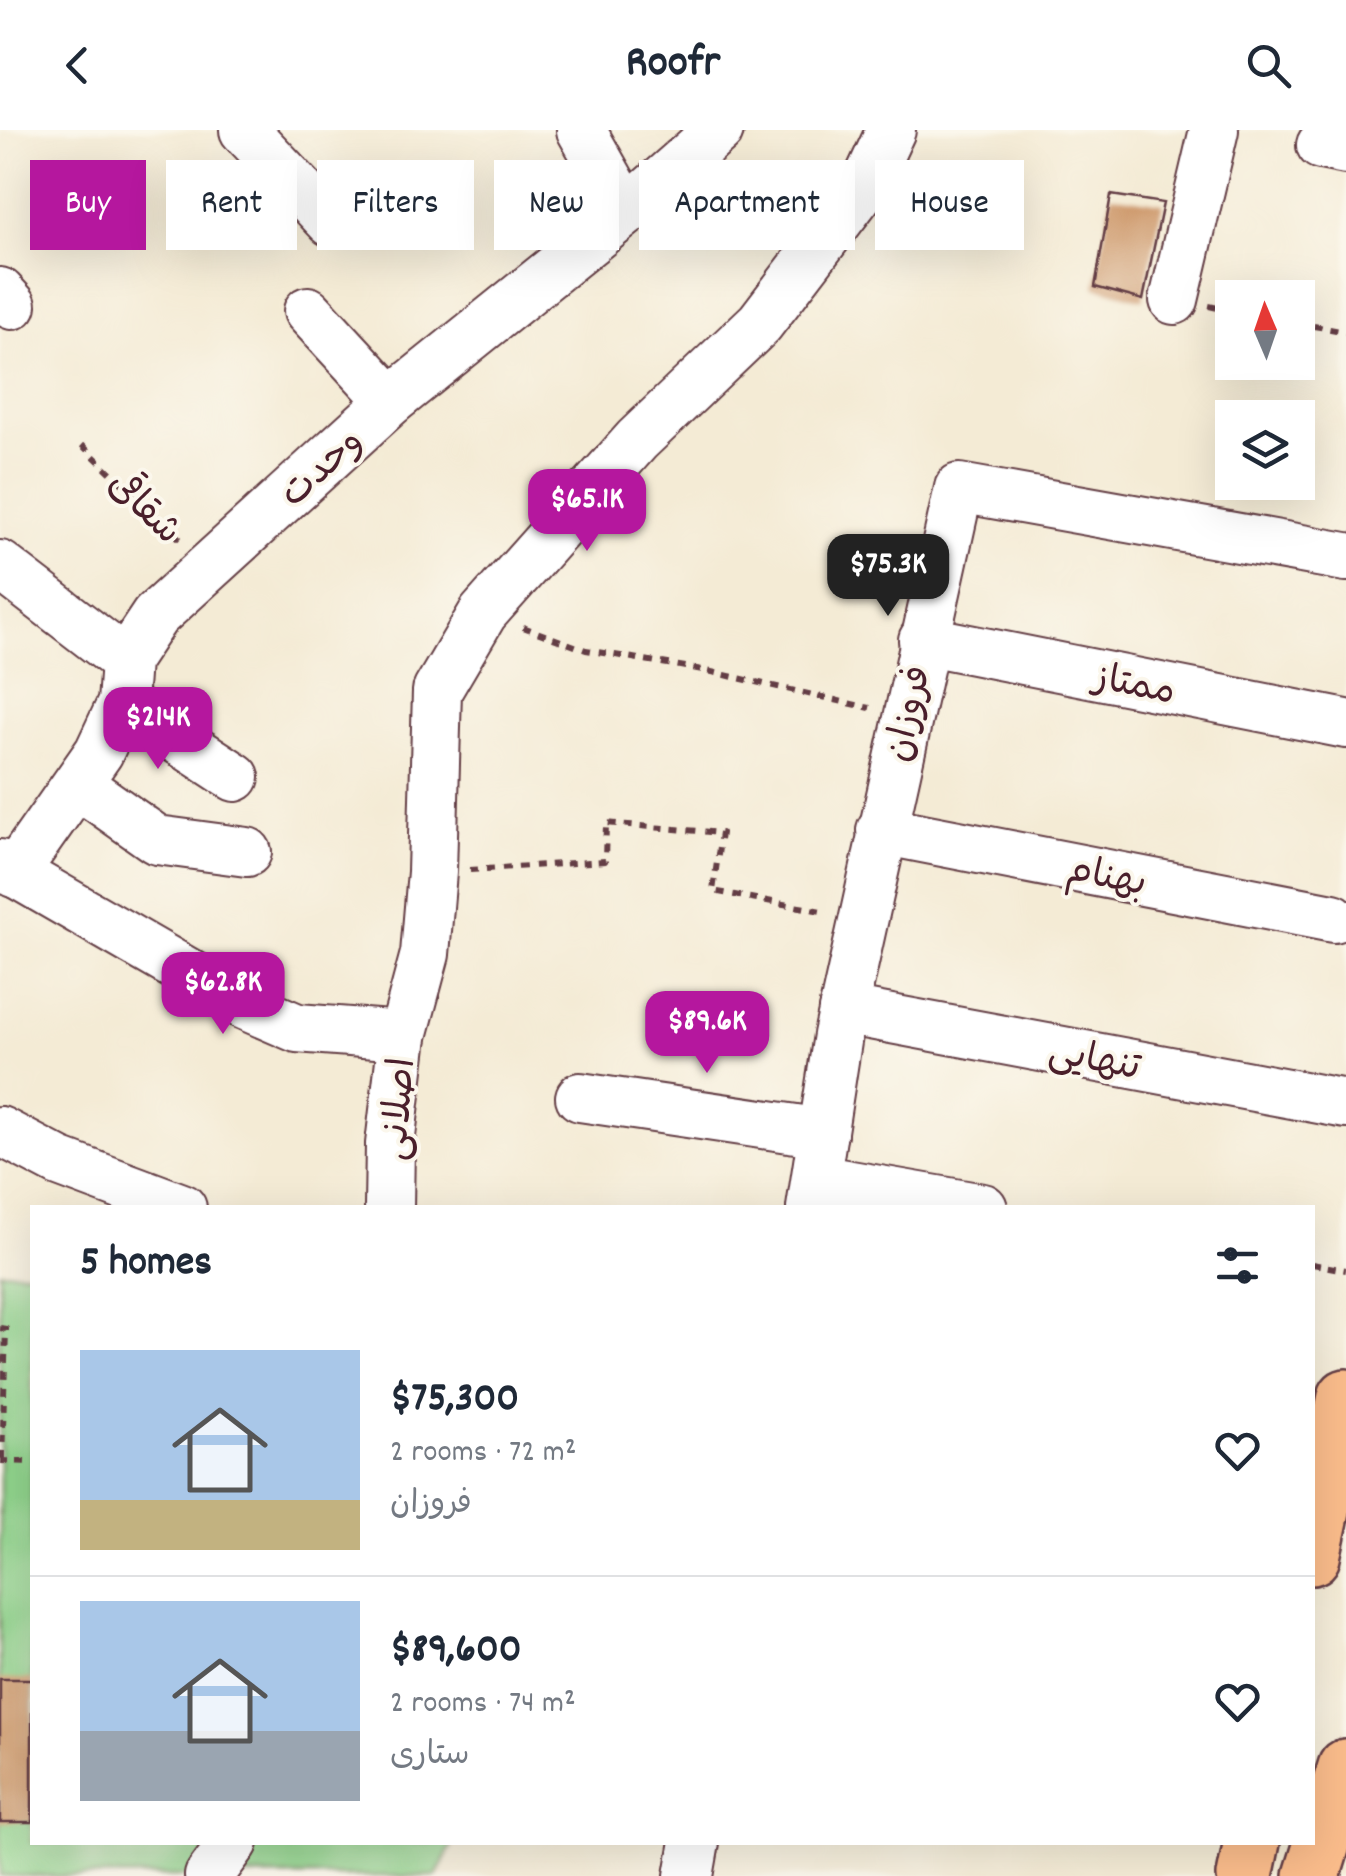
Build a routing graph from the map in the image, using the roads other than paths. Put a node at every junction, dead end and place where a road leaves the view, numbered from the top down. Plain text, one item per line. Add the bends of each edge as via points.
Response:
1 (244, 130) edge
2 (581, 130) edge
3 (719, 130) edge
4 (891, 130) edge
5 (1214, 130) edge
6 (317, 207) edge
7 (627, 211) junction
8 (1174, 300) dead end
9 (308, 311) dead end
10 (392, 401) junction
11 (1346, 557) edge
12 (0, 565) edge
13 (923, 640) junction
14 (123, 682) junction
15 (1346, 724) edge
16 (235, 776) dead end
17 (80, 785) junction
18 (881, 830) junction
19 (247, 852) dead end
20 (7, 869) edge
21 (1332, 918) dead end
22 (843, 1010) junction
23 (403, 1036) junction
24 (580, 1096) dead end
25 (1346, 1104) edge
26 (0, 1130) edge
27 (817, 1173) edge
28 (174, 1205) edge
29 (389, 1205) edge
30 (969, 1205) edge
31 (1346, 1397) edge
32 (1315, 1543) edge
33 (1346, 1766) edge
34 (232, 1845) edge
35 (694, 1845) edge
36 (1251, 1845) edge
37 (209, 1876) edge
38 (689, 1876) edge
39 (1245, 1876) edge
40 (1312, 1876) edge

1 - 6 street
2 - 7 street
3 - 7 street, وحدت
4 - 23 street via 865,186 760,323 637,440 483,613 437,691 425,954
5 - 8 street
7 - 10 street, وحدت
9 - 10 street
10 - 14 street, وحدت via 155,616
11 - 13 street, فروزان via 959,488
12 - 14 street
13 - 15 street, ممتاز
13 - 18 street, فروزان
14 - 16 street
14 - 17 street, وحدت
17 - 19 street via 156,840
17 - 20 street, وحدت
18 - 21 street, بهنام
18 - 22 street, فروزان
20 - 23 street, اصلانی via 296,1028
22 - 25 street, تنهایی
22 - 27 street, فروزان
23 - 29 street, اصلانی
24 - 27 street
26 - 28 street via 59,1162
27 - 30 street
31 - 32 highway
33 - 40 highway
34 - 37 street
35 - 38 street
36 - 39 highway

